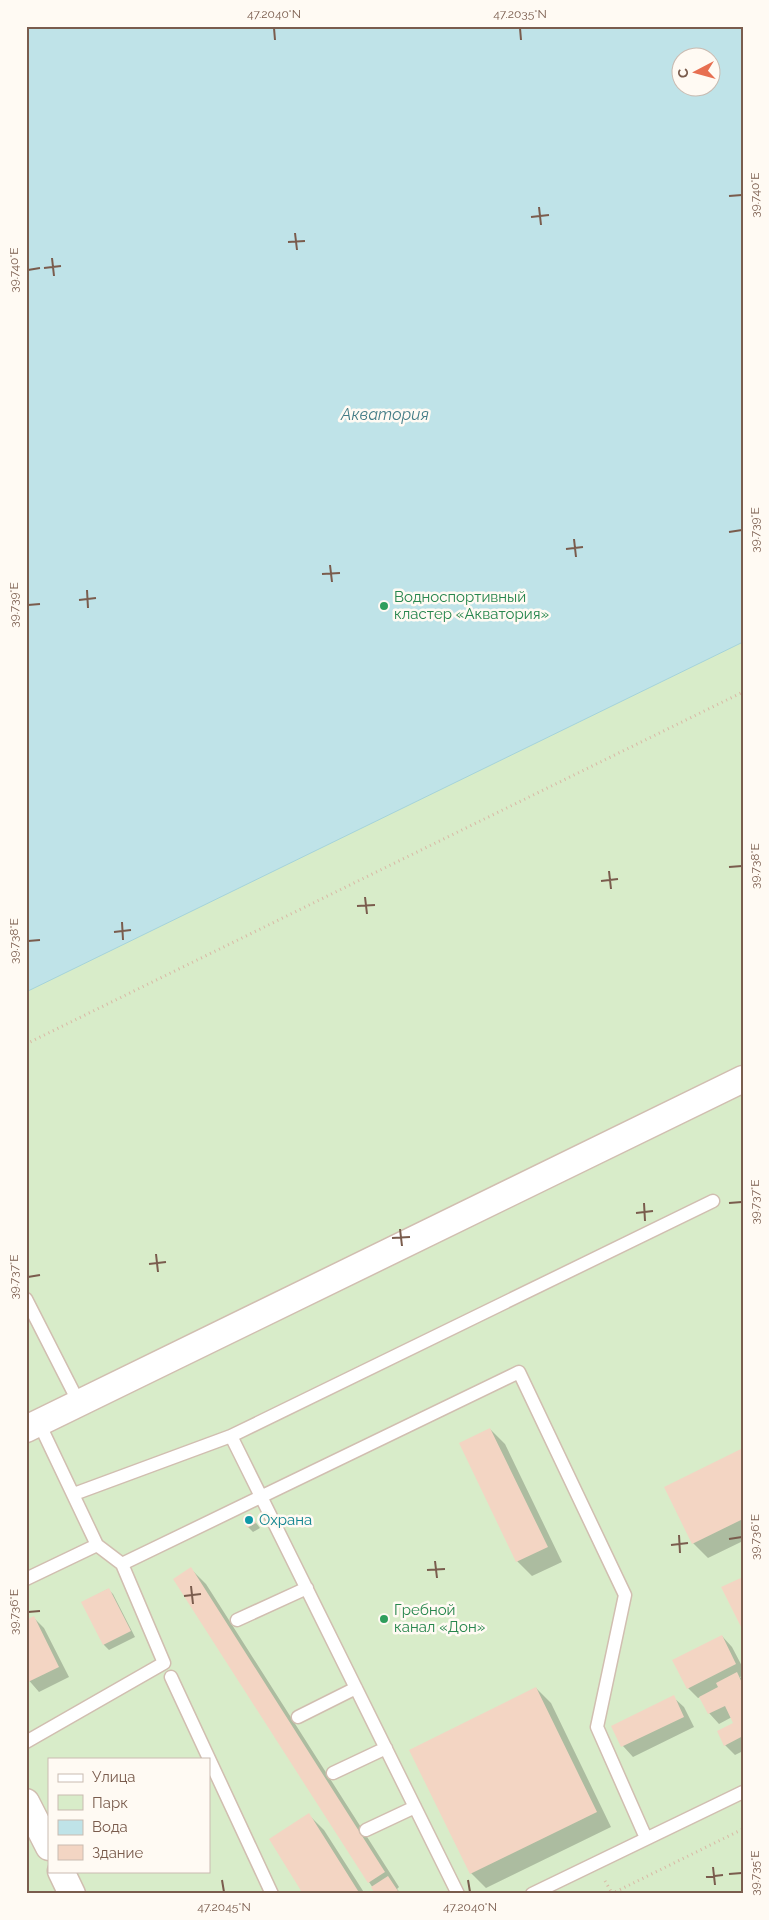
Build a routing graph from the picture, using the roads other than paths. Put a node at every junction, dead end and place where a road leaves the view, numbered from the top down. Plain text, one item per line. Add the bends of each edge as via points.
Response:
1 (743, 1079) edge
2 (713, 1201) dead end
3 (26, 1299) edge
4 (80, 1403) junction
5 (33, 1426) edge
6 (231, 1436) junction
7 (74, 1494) junction
8 (263, 1497) junction
9 (97, 1545) junction
10 (122, 1564) junction
11 (26, 1579) edge
12 (307, 1588) junction
13 (237, 1620) dead end
14 (171, 1676) dead end
15 (356, 1688) junction
16 (298, 1717) dead end
17 (26, 1742) edge
18 (386, 1748) junction
19 (209, 1758) edge
20 (210, 1760) edge
21 (333, 1773) dead end
22 (743, 1792) edge
23 (26, 1802) edge
24 (414, 1807) junction
25 (366, 1830) dead end
26 (646, 1838) junction
27 (48, 1845) edge
28 (61, 1872) edge
29 (72, 1894) edge
30 (272, 1894) edge
31 (458, 1894) edge
32 (532, 1894) edge

1 - 4 street
2 - 6 lane
3 - 4 lane
4 - 5 street
5 - 7 lane
6 - 7 lane
6 - 8 lane
7 - 9 lane
8 - 10 lane
8 - 12 lane
8 - 26 lane via 518,1372 625,1595 597,1727
9 - 10 lane
9 - 11 lane
10 - 17 lane via 164,1663
12 - 13 lane
12 - 15 lane
14 - 19 lane
15 - 16 lane
15 - 18 lane
18 - 21 lane
18 - 24 lane
20 - 30 lane
22 - 26 lane
23 - 27 street
24 - 25 lane
24 - 31 lane
26 - 32 lane
28 - 29 street

